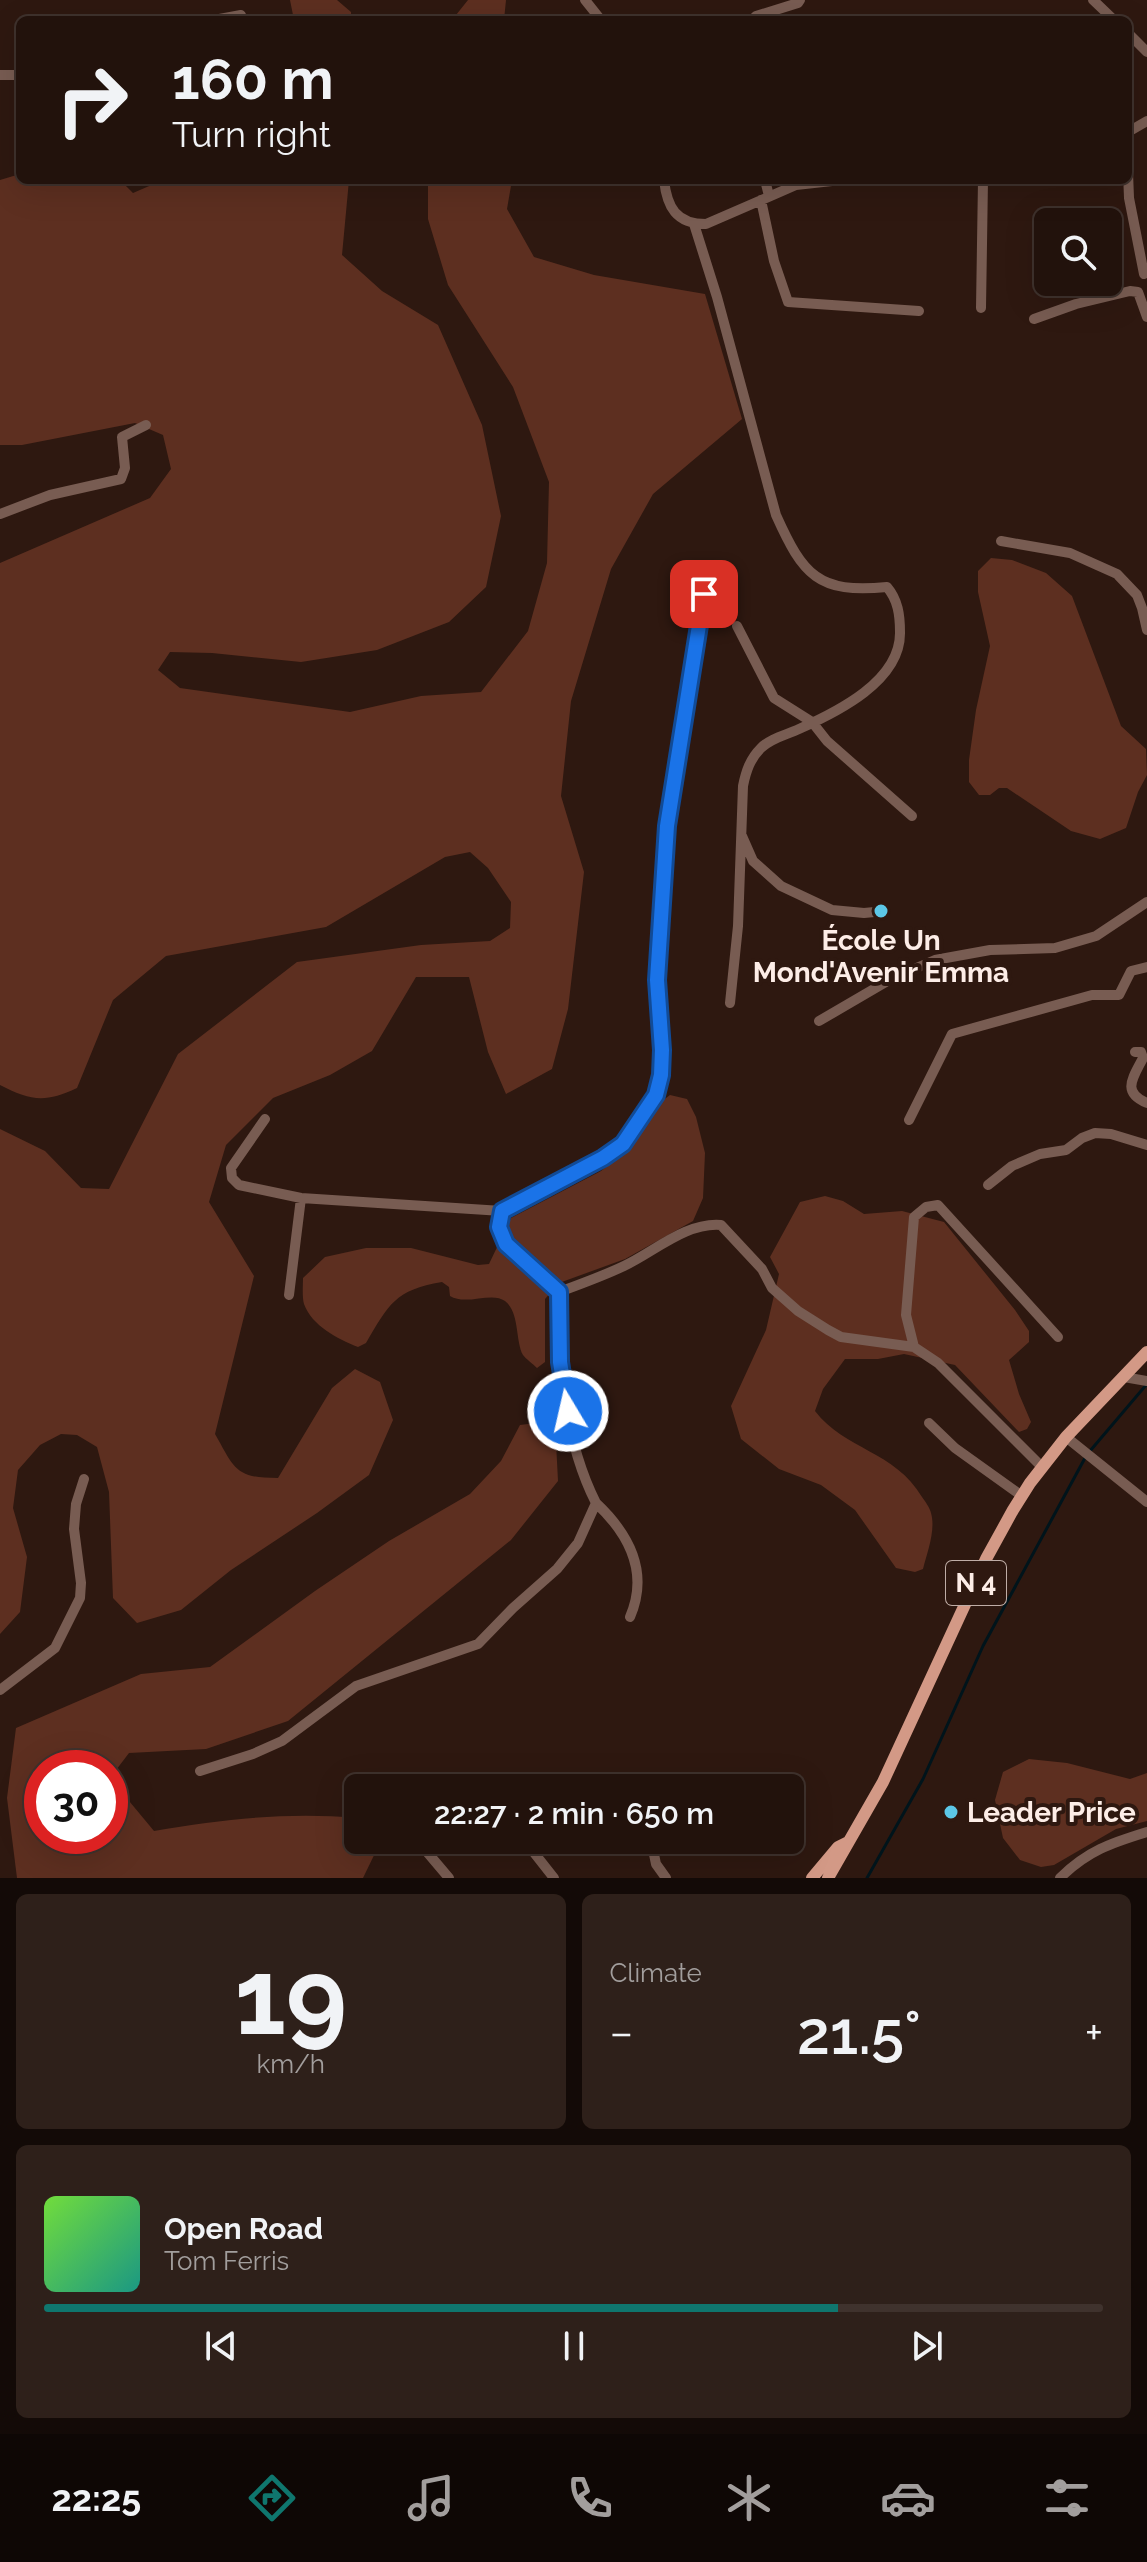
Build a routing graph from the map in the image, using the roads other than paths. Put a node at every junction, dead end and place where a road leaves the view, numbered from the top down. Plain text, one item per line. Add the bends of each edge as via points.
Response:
1 (585, 0) edge
2 (800, 0) edge
3 (1093, 0) edge
4 (241, 15) dead end
5 (236, 16) edge
6 (598, 16) edge
7 (756, 16) edge
8 (1110, 16) edge
9 (1132, 37) edge
10 (1147, 52) edge
11 (665, 184) edge
12 (765, 184) edge
13 (803, 184) edge
14 (983, 184) edge
15 (1128, 184) edge
16 (765, 198) junction
17 (694, 224) junction
18 (1144, 274) dead end
19 (981, 308) dead end
20 (919, 311) dead end
21 (1147, 317) edge
22 (1034, 319) dead end
23 (146, 425) dead end
24 (0, 514) edge
25 (1001, 541) dead end
26 (704, 594) dead end
27 (737, 626) dead end
28 (1147, 630) edge
29 (812, 722) junction
30 (912, 816) dead end
31 (741, 834) junction
32 (1147, 902) edge
33 (885, 911) dead end
34 (1147, 967) edge
35 (730, 1003) dead end
36 (819, 1021) dead end
37 (1135, 1052) dead end
38 (1147, 1103) edge
39 (265, 1119) dead end
40 (909, 1120) dead end
41 (1147, 1145) edge
42 (988, 1185) dead end
43 (301, 1198) junction
44 (502, 1211) junction
45 (559, 1292) junction
46 (289, 1295) dead end
47 (1058, 1337) dead end
48 (914, 1347) junction
49 (1147, 1352) edge
50 (1124, 1377) junction
51 (1147, 1381) edge
52 (929, 1423) dead end
53 (1066, 1437) junction
54 (1042, 1467) junction
55 (84, 1479) dead end
56 (1022, 1496) junction
57 (1147, 1502) edge
58 (596, 1503) junction
59 (630, 1617) dead end
60 (0, 1690) edge
61 (200, 1771) dead end
62 (1147, 1832) edge
63 (429, 1854) edge
64 (535, 1854) edge
65 (654, 1854) edge
66 (815, 1877) edge
67 (449, 1878) edge
68 (554, 1878) edge
69 (666, 1878) edge
70 (1060, 1878) edge

1 - 6 street
2 - 7 street
3 - 8 street
4 - 5 street
9 - 10 street
11 - 17 street via 675,215
12 - 16 street
13 - 16 street
14 - 19 street
15 - 18 street
16 - 17 street via 729,216
16 - 20 street via 774,261 788,302
17 - 29 street via 776,515 790,547 823,583 858,590 887,587 896,598 900,642 894,661 872,685
21 - 22 street via 1138,292 1130,291
23 - 24 street via 122,437 121,479 50,495
25 - 28 street via 1070,553 1117,574 1137,595
26 - 44 street via 667,826 657,980 661,1075 656,1095 623,1144
27 - 29 street via 774,698
29 - 30 street
29 - 31 street via 771,740 752,759 743,786
31 - 33 street via 753,861 781,886 832,910
31 - 35 street
32 - 36 street via 1096,936 1055,948 990,950 935,960
34 - 40 street via 1131,971 1119,995 1092,995 952,1034
37 - 38 street via 1143,1058 1131,1082 1132,1092
39 - 43 street via 231,1168 232,1178 239,1185
41 - 42 street via 1095,1133 1066,1150 1012,1166
43 - 44 street
43 - 46 street
44 - 45 street via 499,1227 506,1244
45 - 48 street via 625,1266 684,1233 721,1225 762,1269 772,1288 828,1330 841,1337
45 - 58 street via 560,1362 572,1435
47 - 48 street via 938,1205 914,1217 906,1315
48 - 54 street via 938,1363
49 - 50 main road, N 4
50 - 51 street
50 - 53 main road, N 4
52 - 56 street
53 - 54 main road, N 4
53 - 57 street
54 - 56 main road, N 4
55 - 60 street via 74,1529 80,1598 55,1648
56 - 66 main road, N 4 via 986,1559 883,1782 848,1842
58 - 59 street via 618,1526 635,1564 639,1592
58 - 61 street via 578,1543 557,1569 478,1644 356,1686 282,1741
62 - 70 street via 1106,1845 1078,1860
63 - 67 street
64 - 68 street
65 - 69 street

